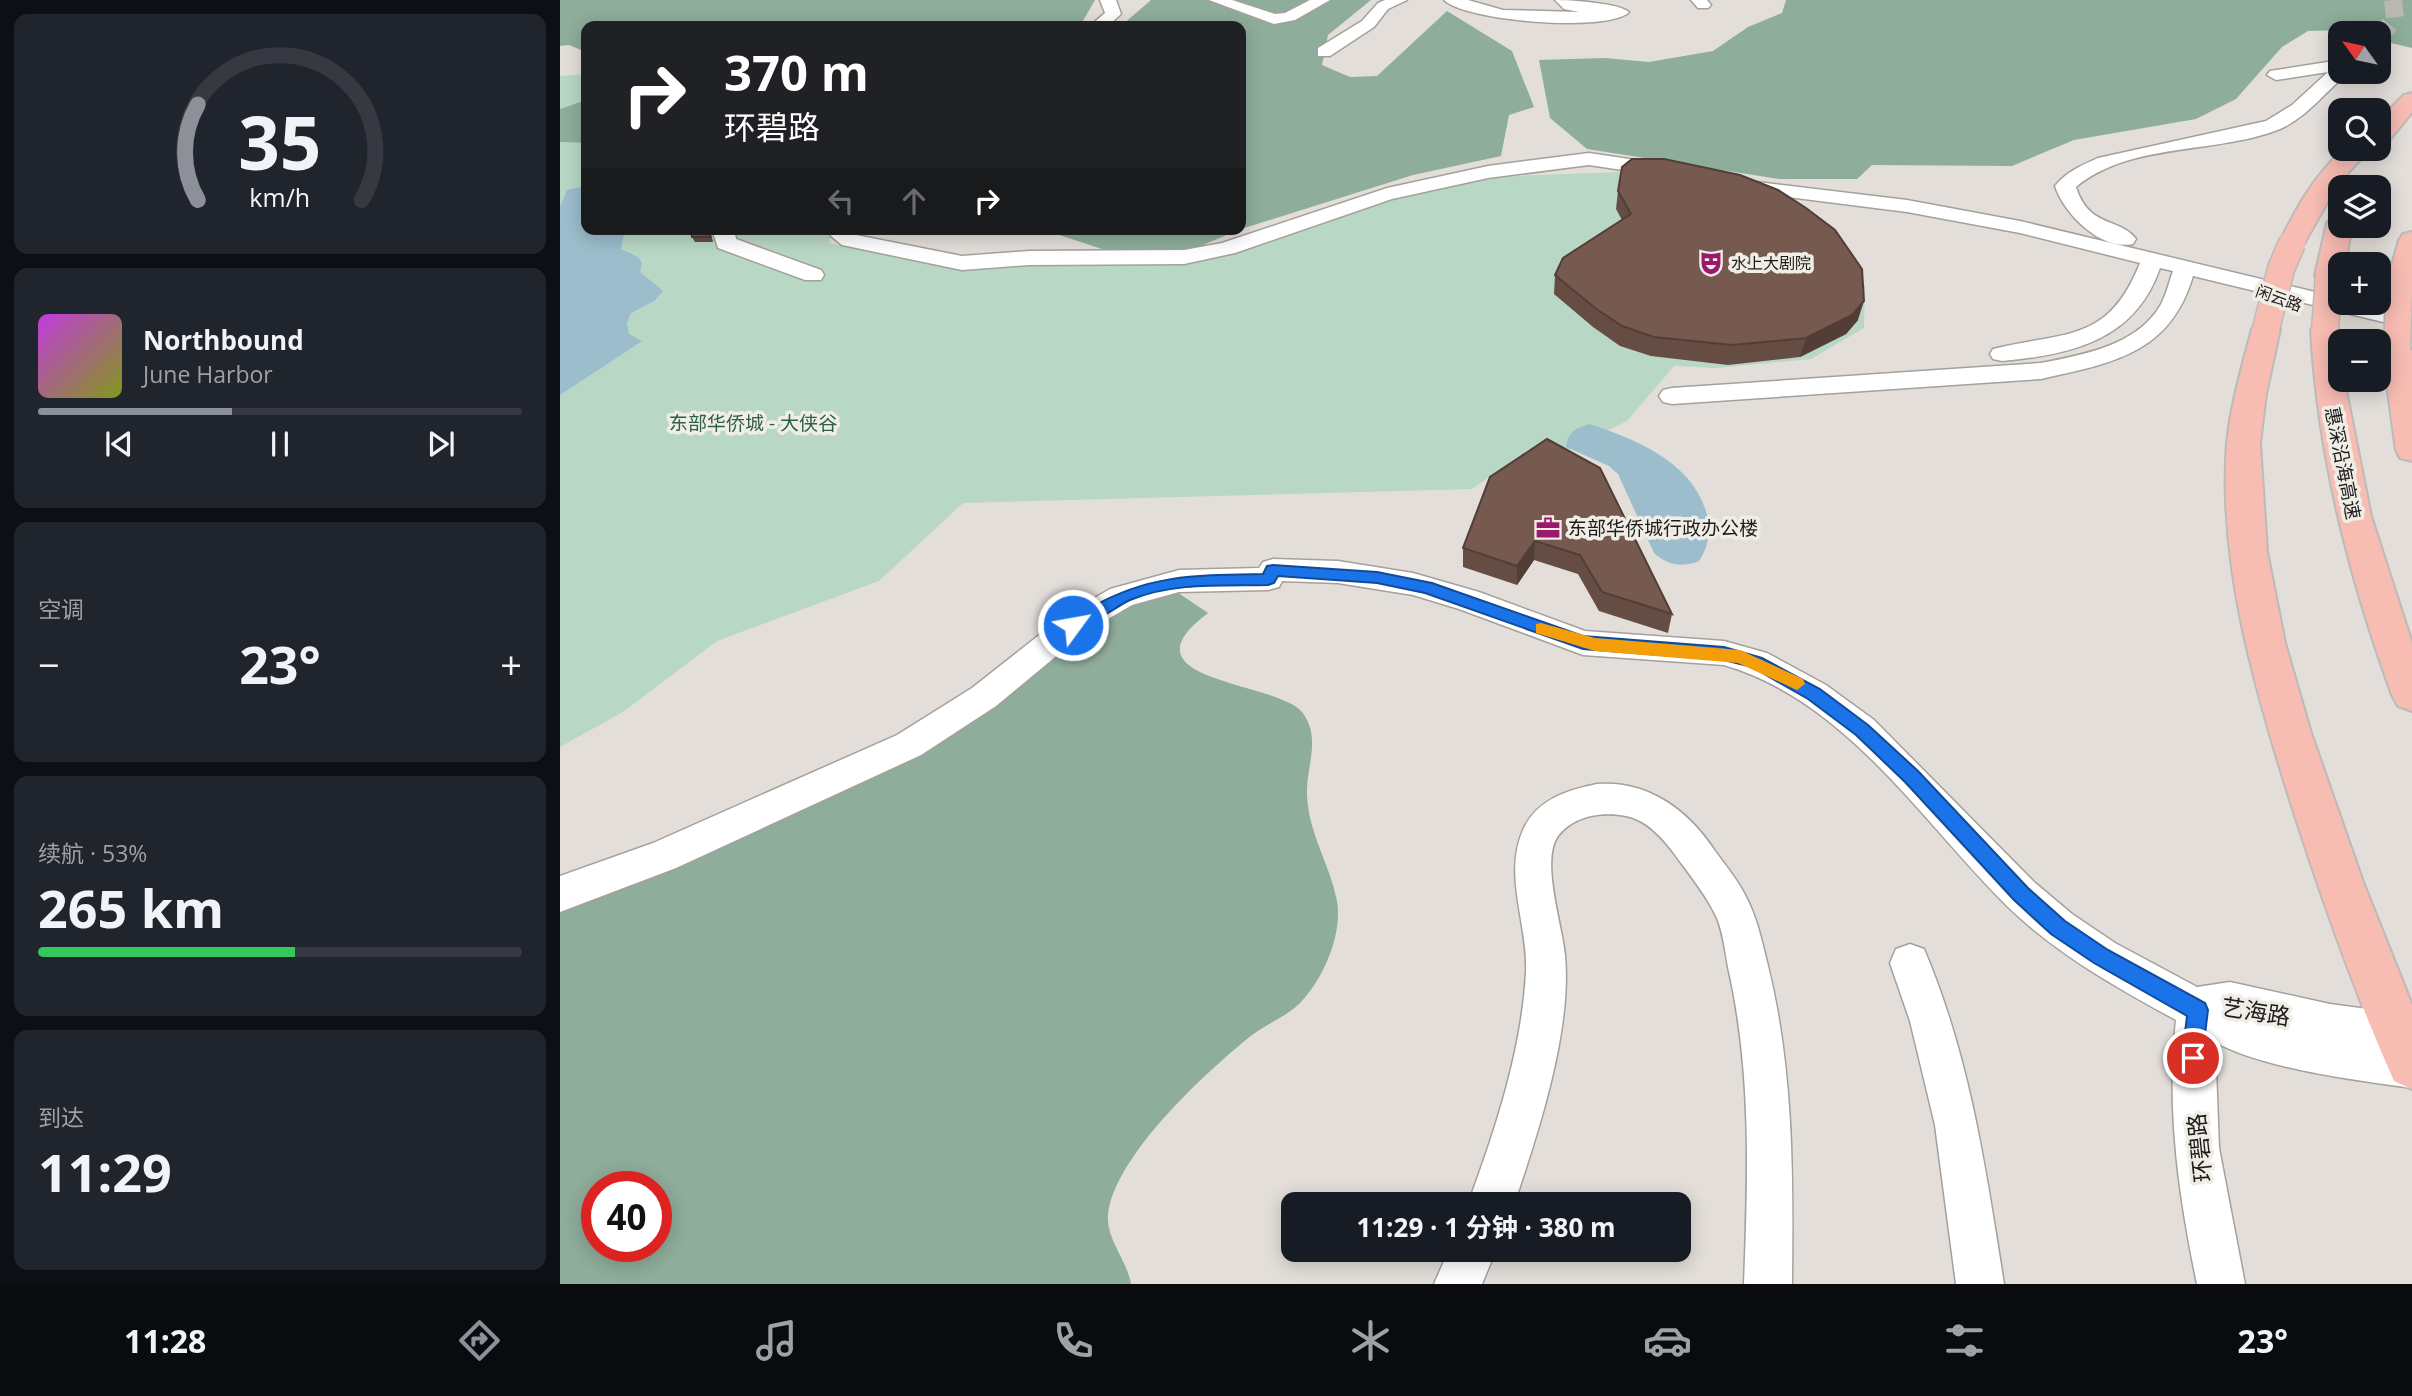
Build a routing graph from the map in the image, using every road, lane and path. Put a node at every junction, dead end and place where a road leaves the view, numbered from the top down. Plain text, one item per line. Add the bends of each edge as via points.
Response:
1 (1108, 0) edge
2 (1217, 0) edge
3 (1286, 0) edge
4 (1322, 0) edge
5 (1399, 0) edge
6 (1452, 0) edge
7 (1563, 0) edge
8 (1244, 10) junction
9 (1105, 21) edge
10 (1324, 52) dead end
11 (2328, 67) edge
12 (2276, 75) dead end
13 (2328, 81) edge
14 (2412, 100) edge
15 (2391, 122) edge
16 (2345, 161) edge
17 (1688, 176) edge
18 (1716, 182) edge
19 (724, 235) edge
20 (842, 235) edge
21 (2412, 240) edge
22 (2152, 260) junction
23 (2185, 268) junction
24 (813, 275) dead end
25 (2227, 279) junction
26 (2328, 283) edge
27 (2397, 300) edge
28 (2328, 315) edge
29 (2412, 322) edge
30 (2405, 343) edge
31 (2412, 450) edge
32 (2412, 695) edge
33 (560, 894) edge
34 (1910, 962) dead end
35 (2197, 1010) junction
36 (2409, 1050) edge
37 (1494, 1192) edge
38 (1468, 1262) edge
39 (1458, 1284) edge
40 (1768, 1284) edge
41 (1980, 1284) edge
42 (2221, 1284) edge

1 - 9 street via 1114,14
2 - 8 street
3 - 8 street
4 - 8 street via 1289,17 1274,19
5 - 10 street via 1384,6 1368,24
6 - 7 street via 1502,15 1602,17 1622,12 1569,6
11 - 12 street
13 - 26 street via 2277,124 2095,164 2066,186 2069,204 2086,219 2141,245
14 - 15 highway
16 - 36 highway, bridge via 2310,206 2279,276 2248,406 2243,457 2247,536 2261,625 2304,776 2366,957
17 - 20 street via 1640,164 1589,159 1488,172 1387,194 1227,248 1184,257 962,263
18 - 22 street, 闲云路 via 1954,214
19 - 24 street via 726,243
21 - 27 highway
22 - 23 street, 闲云路
22 - 23 street via 2136,299 2110,322 2092,333 2025,352 1670,389 2041,371 2119,350 2169,309
23 - 25 street, 闲云路
25 - 29 street, 闲云路
25 - 30 street, 闲云路
27 - 30 highway, bridge
28 - 32 highway, 惠深沿海高速, bridge via 2325,330 2336,440 2355,526
30 - 31 highway
33 - 35 street, 艺海路 via 663,856 909,745 984,697 1073,625 1121,597 1179,582 1268,579 1273,570 1338,572 1442,591 1583,643 1724,653 1756,662 1814,694 1862,730 2058,927 2101,957
34 - 41 street via 1931,1021 1956,1125
35 - 36 street, 艺海路 via 2240,1033 2342,1057
35 - 42 street, 环碧路 via 2193,1042 2196,1128
37 - 40 street via 1531,1061 1546,975 1547,947 1532,849 1552,817 1585,801 1635,801 1659,813 1688,841 1732,909 1748,965 1763,1027 1768,1092
38 - 39 street

